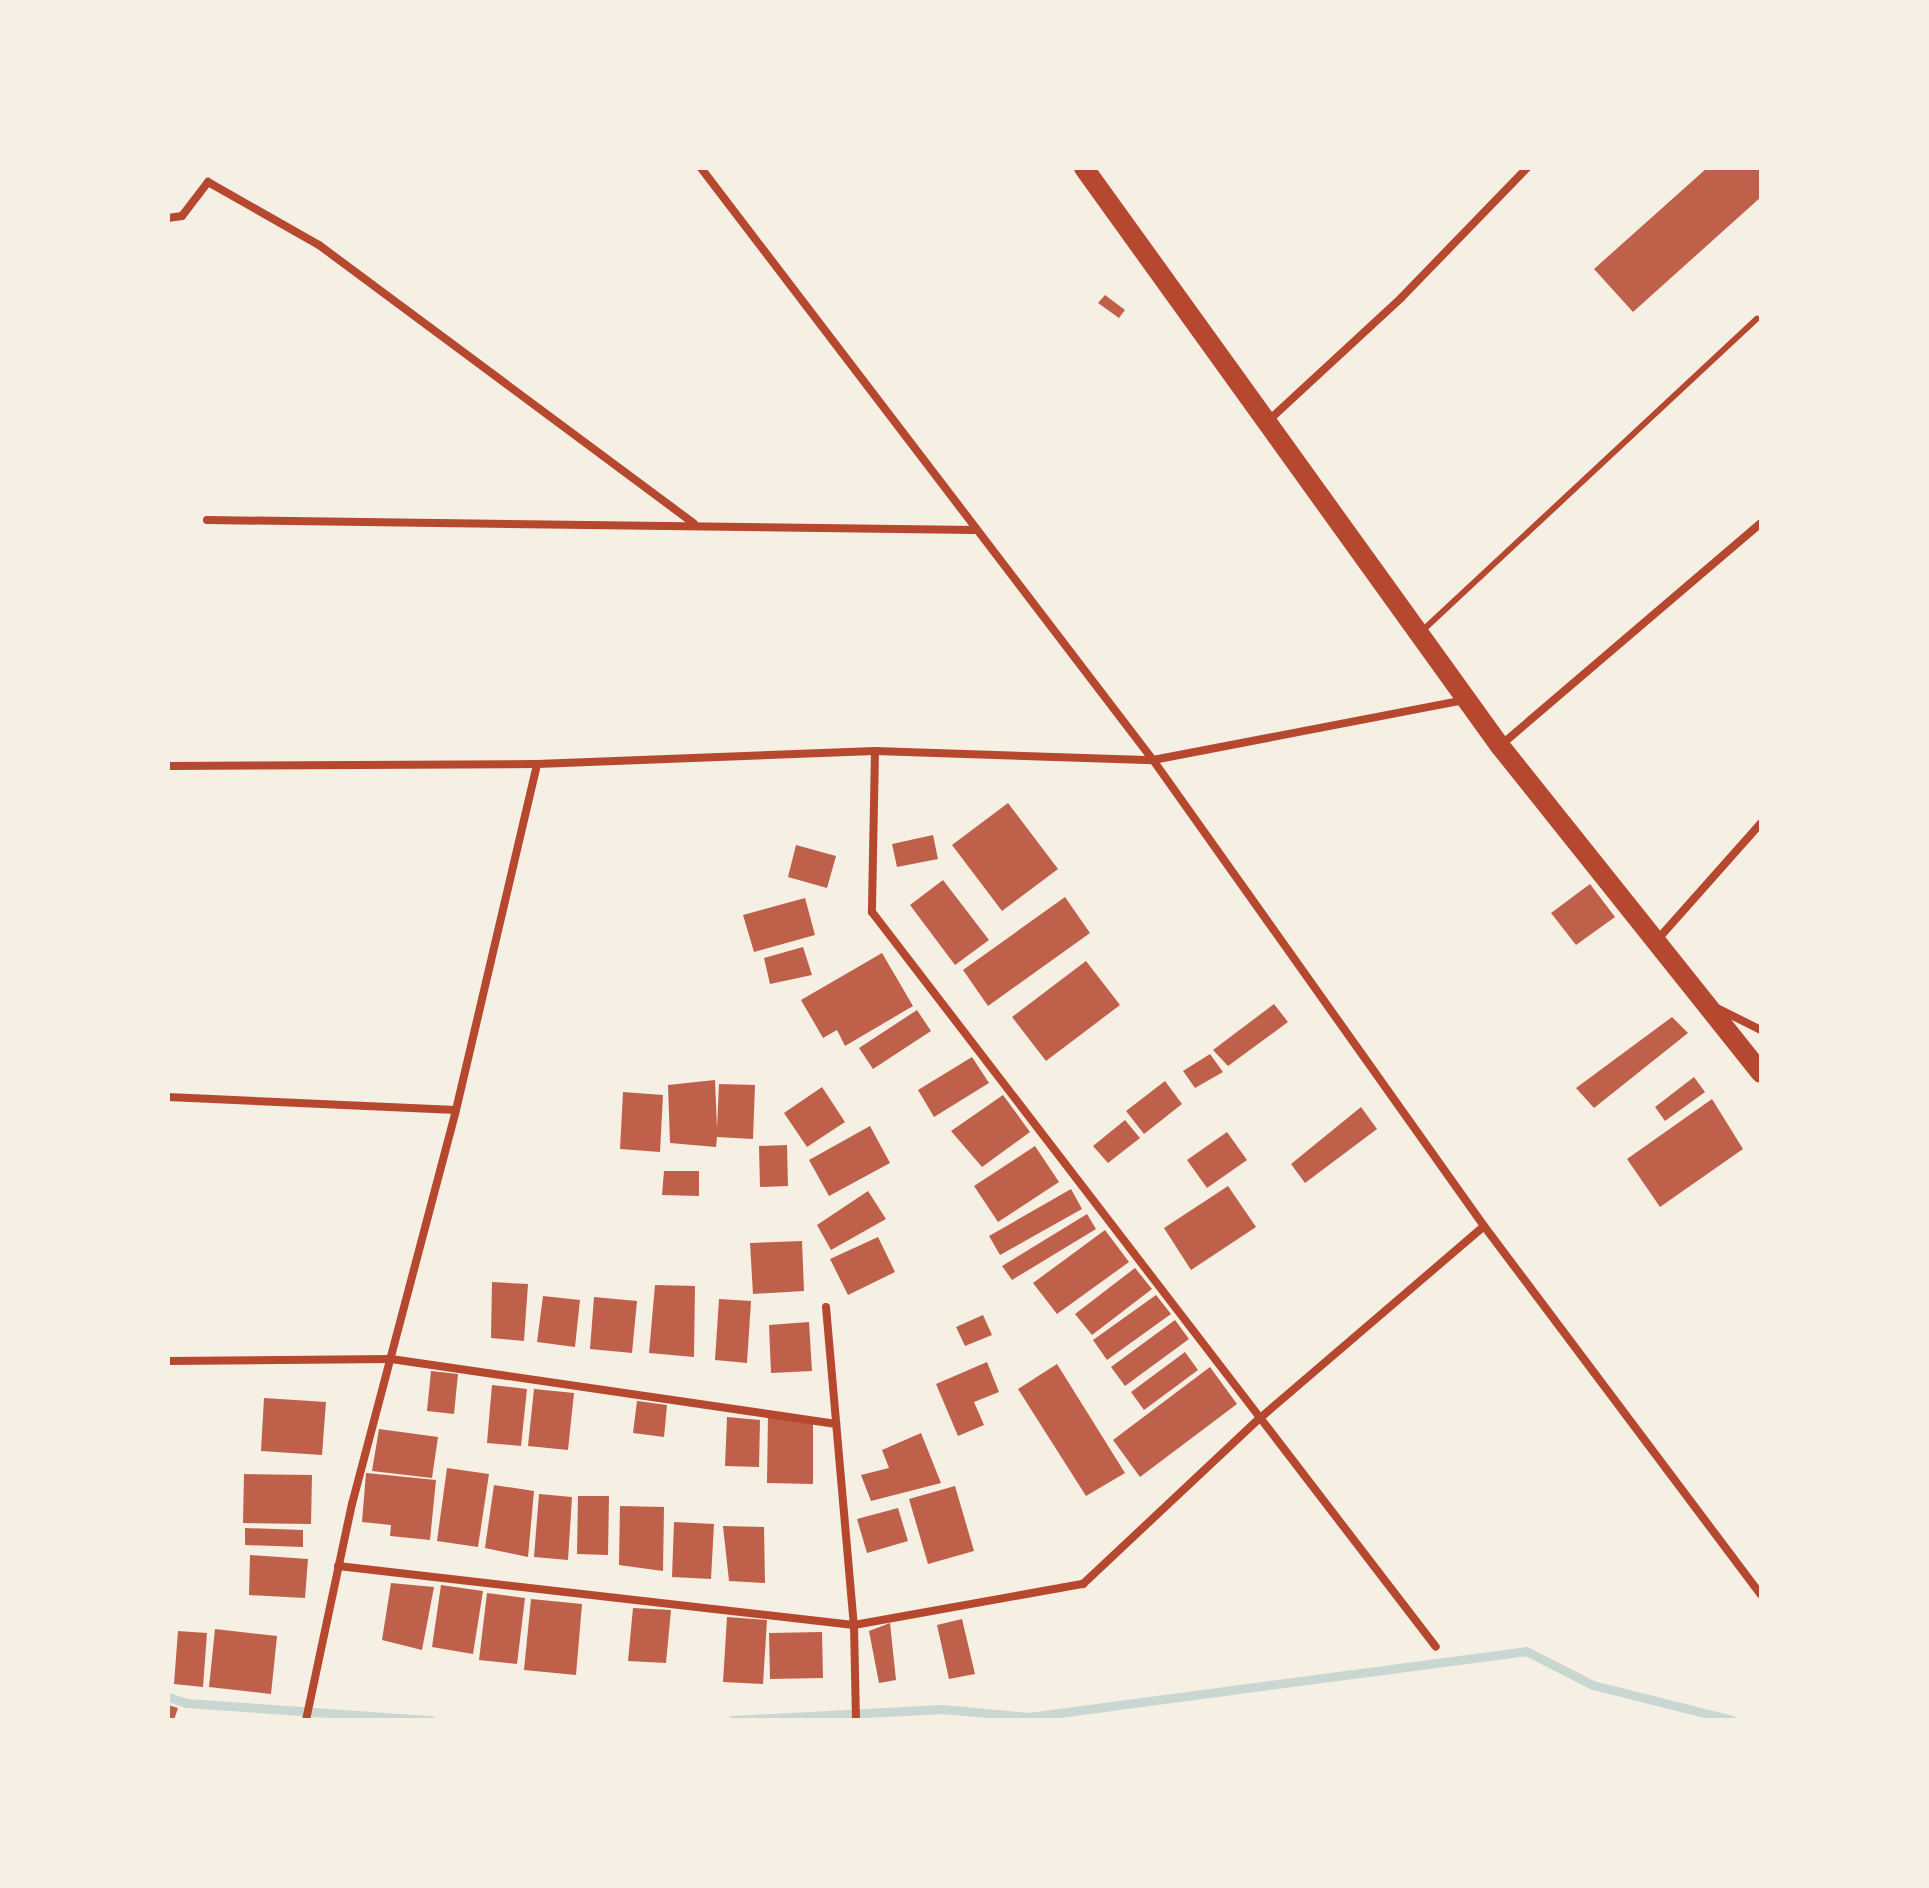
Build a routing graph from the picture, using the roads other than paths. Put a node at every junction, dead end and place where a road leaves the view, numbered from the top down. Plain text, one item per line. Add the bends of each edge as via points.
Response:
1 (701, 168) edge
2 (1527, 168) edge
3 (1091, 173) edge
4 (168, 218) edge
5 (1757, 319) dead end
6 (1269, 420) junction
7 (207, 520) dead end
8 (1761, 523) edge
9 (694, 524) junction
10 (974, 530) junction
11 (1419, 633) junction
12 (1467, 700) junction
13 (1500, 746) junction
14 (875, 751) junction
15 (1153, 760) junction
16 (537, 764) junction
17 (168, 766) edge
18 (1761, 823) edge
19 (1658, 939) junction
20 (1710, 1004) junction
21 (1761, 1030) edge
22 (1761, 1073) edge
23 (168, 1097) edge
24 (456, 1110) junction
25 (1484, 1226) junction
26 (826, 1307) dead end
27 (391, 1359) junction
28 (168, 1361) edge
29 (1259, 1419) junction
30 (836, 1424) junction
31 (338, 1566) junction
32 (1761, 1595) edge
33 (854, 1625) junction
34 (1436, 1647) dead end
35 (306, 1720) edge
36 (856, 1720) edge

1 - 10 street
2 - 6 street via 1401,298
3 - 6 main road
4 - 9 street via 182,216 208,182 319,245
5 - 11 lane
6 - 11 main road
7 - 9 street
8 - 13 street
9 - 10 street
10 - 15 street
11 - 12 main road
12 - 13 main road
12 - 15 street
13 - 19 main road
14 - 15 street
14 - 16 street
14 - 29 street via 872,912
15 - 25 street
16 - 17 street
16 - 24 street
18 - 19 street
19 - 20 main road
20 - 21 street
20 - 22 main road
23 - 24 street
24 - 27 street
25 - 29 street
25 - 32 street
26 - 30 street
27 - 28 street
27 - 30 street
27 - 31 street
29 - 33 street via 1083,1584
29 - 34 street
30 - 33 street
31 - 33 street
31 - 35 street
33 - 36 street

